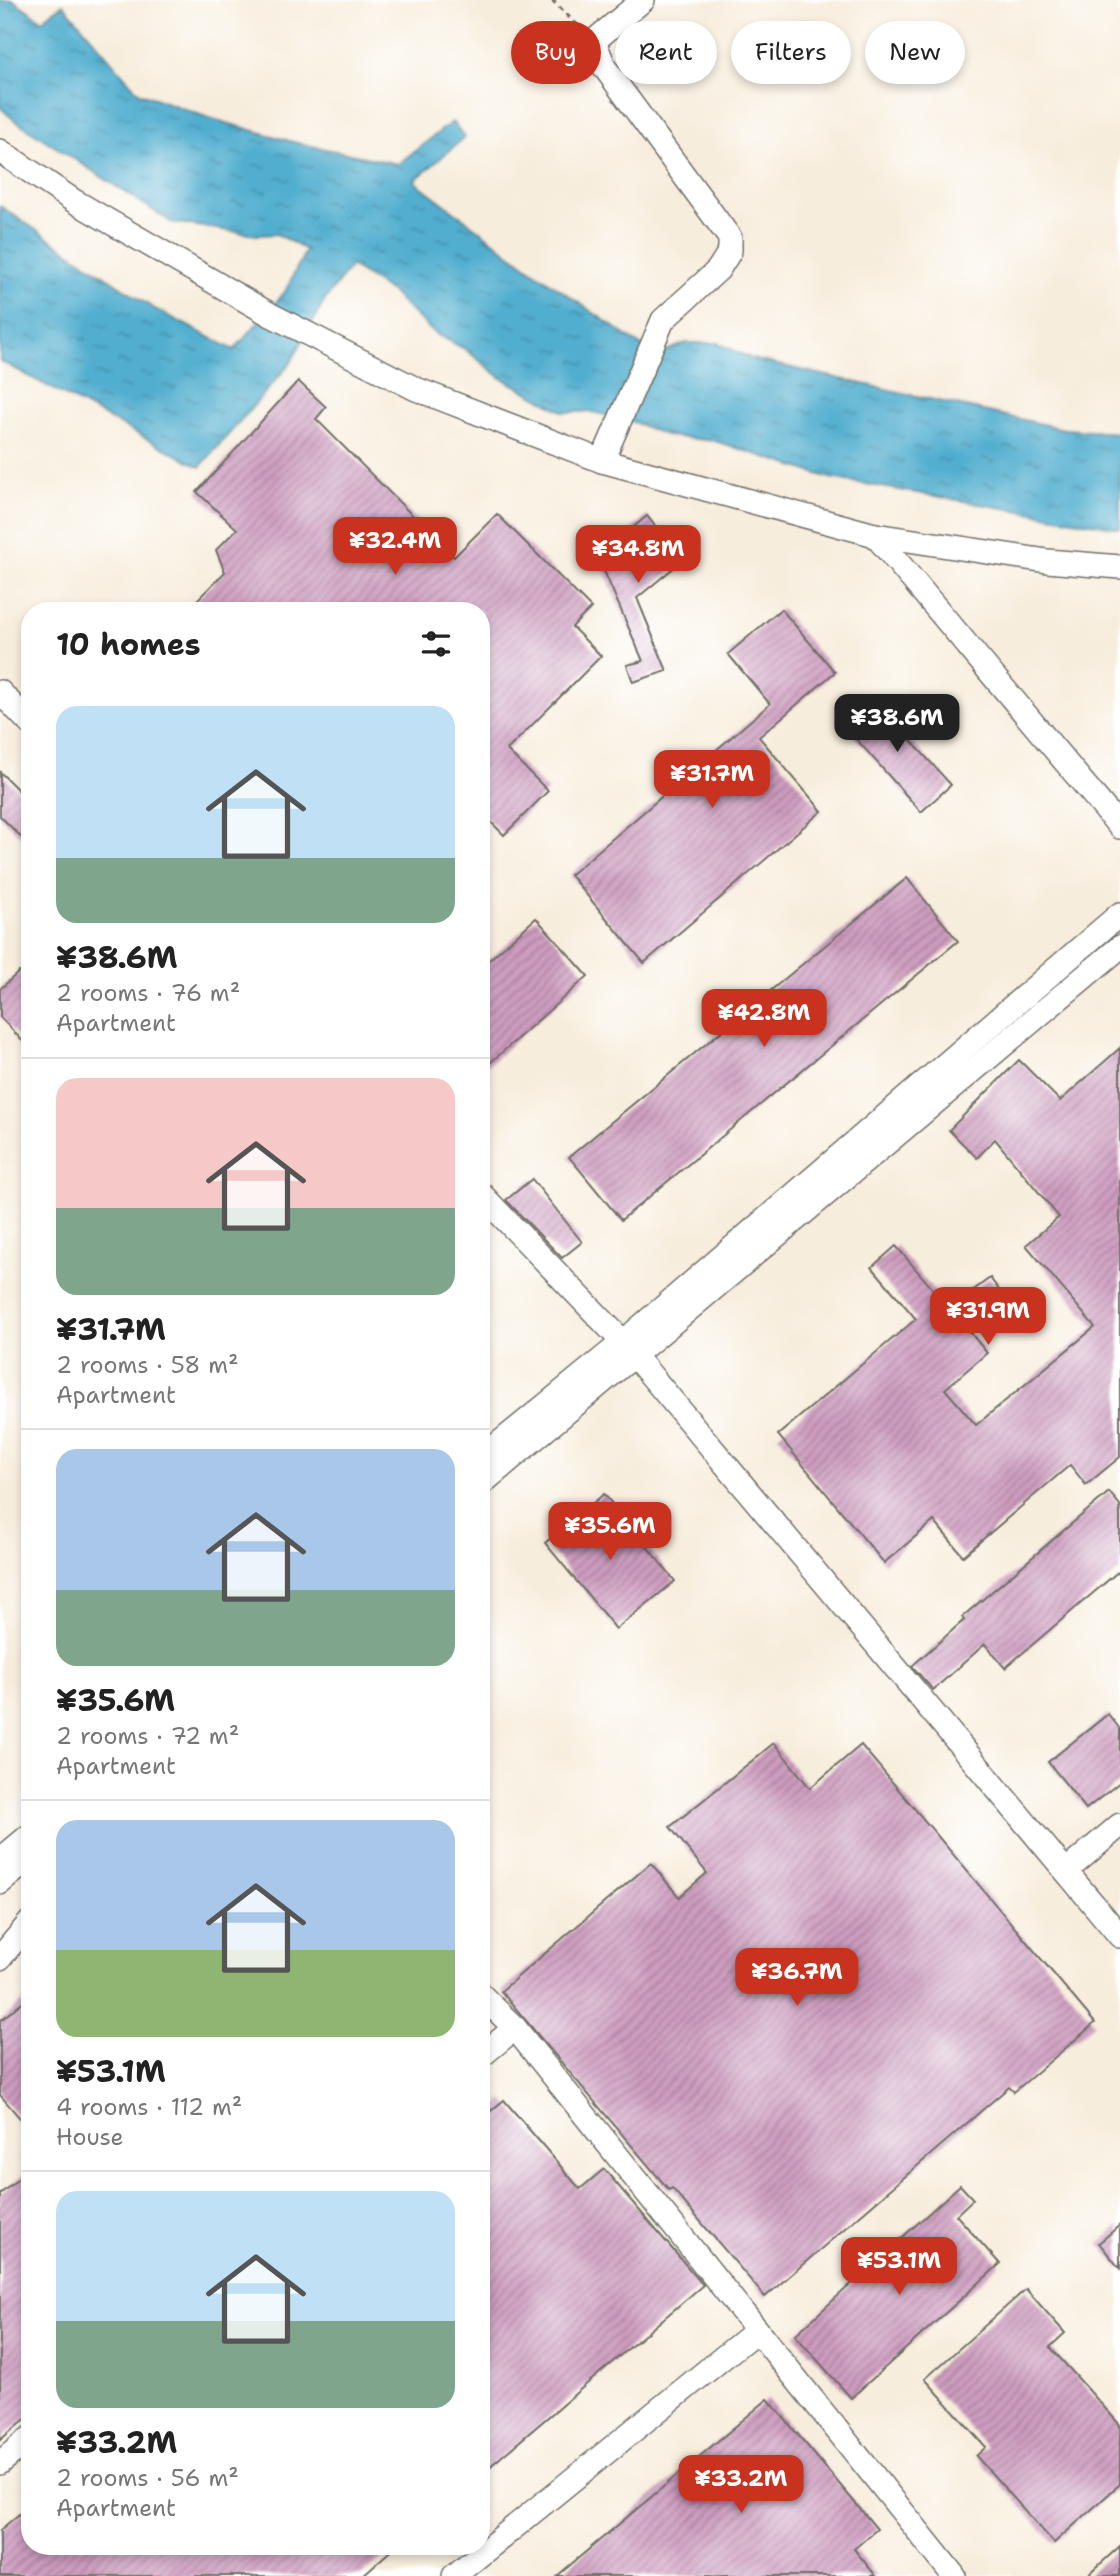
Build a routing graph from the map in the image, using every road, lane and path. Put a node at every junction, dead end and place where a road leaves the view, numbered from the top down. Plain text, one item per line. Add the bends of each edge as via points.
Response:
1 (552, 0) edge
2 (643, 0) edge
3 (574, 21) edge
4 (601, 35) edge
5 (601, 58) edge
6 (0, 151) edge
7 (602, 461) junction
8 (876, 535) junction
9 (1120, 566) edge
10 (0, 692) edge
11 (21, 714) edge
12 (1120, 827) edge
13 (1120, 914) edge
14 (1120, 947) edge
15 (490, 1203) edge
16 (629, 1349) junction
17 (490, 1451) edge
18 (490, 1476) edge
19 (1120, 1825) edge
20 (21, 1842) edge
21 (0, 1860) edge
22 (21, 1866) edge
23 (1066, 1871) junction
24 (0, 1883) edge
25 (21, 1933) edge
26 (1120, 1936) edge
27 (0, 1958) edge
28 (490, 2004) edge
29 (515, 2028) junction
30 (490, 2049) edge
31 (757, 2330) junction
32 (21, 2446) edge
33 (0, 2463) edge
34 (490, 2547) edge
35 (480, 2555) edge
36 (454, 2576) edge
37 (954, 2576) edge

1 - 3 path
2 - 4 street
5 - 7 street via 730,238 730,251 718,270 663,320
6 - 7 street via 74,201 271,315 416,389
7 - 8 street
8 - 9 street via 1047,561
8 - 12 street
10 - 11 street
13 - 16 street
14 - 16 street
15 - 16 street
16 - 17 street
16 - 18 street
16 - 23 street
19 - 23 street
20 - 21 street
22 - 24 street
23 - 26 street
25 - 27 street
28 - 29 street
29 - 30 street
29 - 31 street
31 - 34 street
31 - 37 street
32 - 33 street
35 - 36 street

